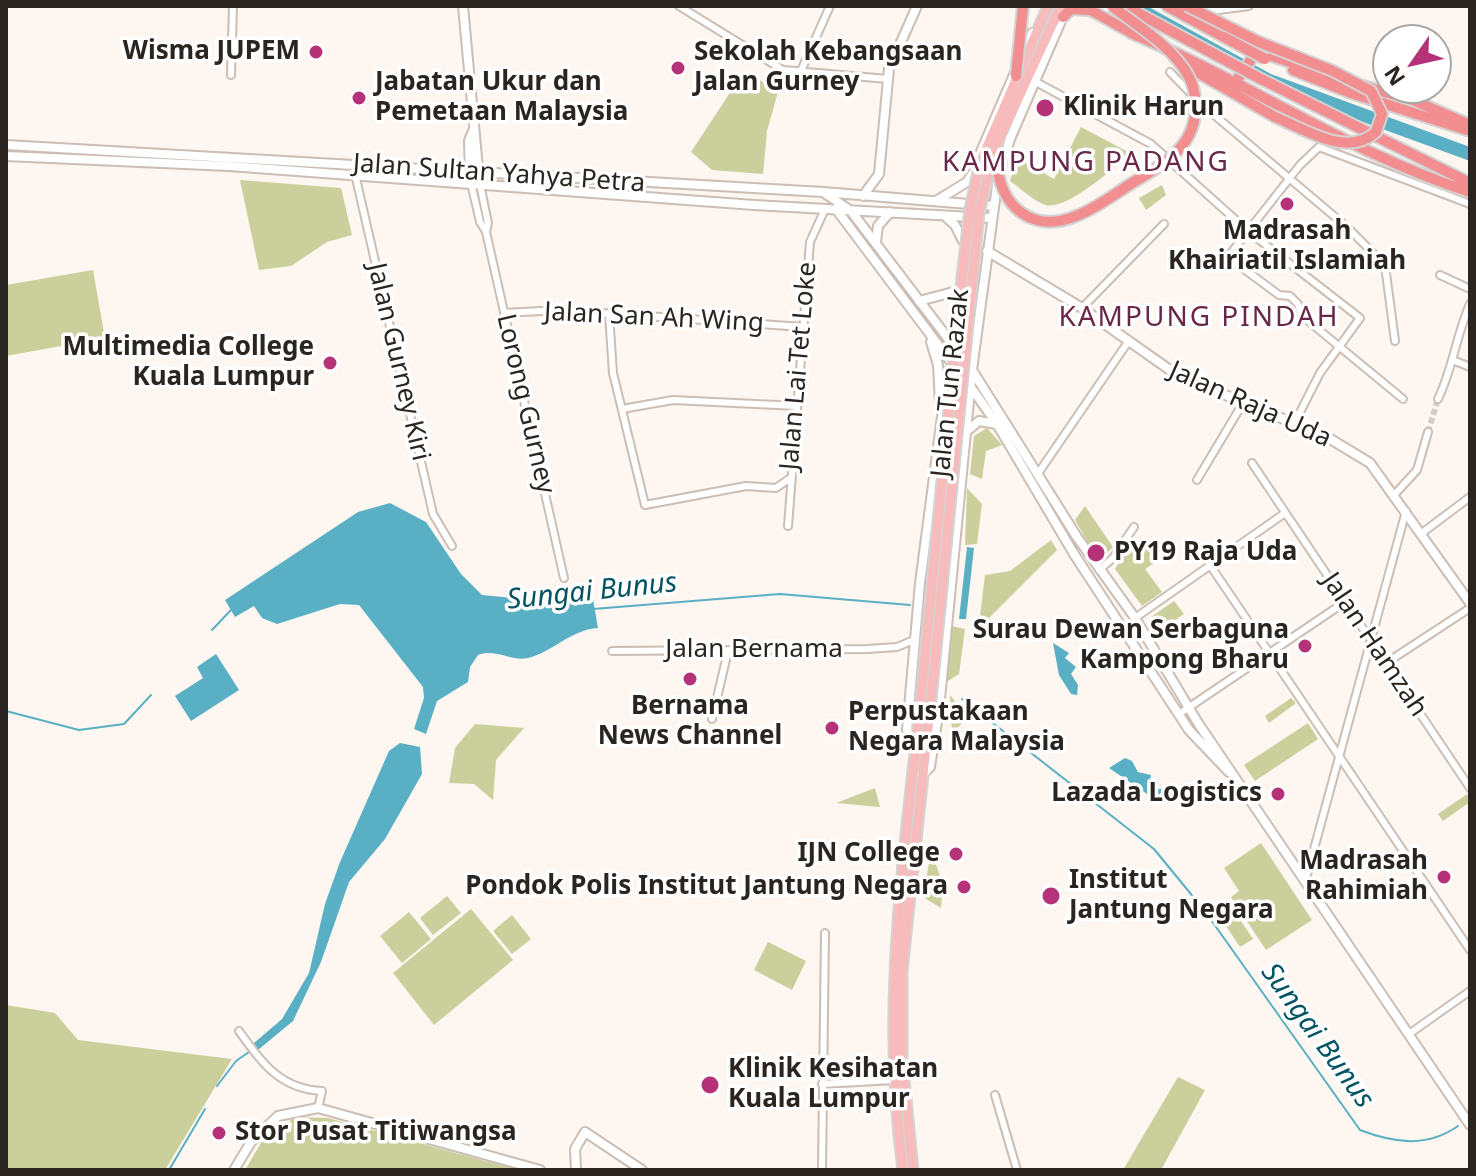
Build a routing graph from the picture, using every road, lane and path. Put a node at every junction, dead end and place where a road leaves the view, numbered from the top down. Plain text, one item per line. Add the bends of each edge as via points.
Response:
1 (233, 6) edge
2 (463, 6) edge
3 (679, 6) edge
4 (830, 6) edge
5 (917, 6) edge
6 (1023, 6) edge
7 (1046, 6) edge
8 (1112, 6) edge
9 (1125, 6) edge
10 (1167, 6) edge
11 (1187, 6) edge
12 (1202, 6) edge
13 (1249, 6) edge
14 (1085, 8) edge
15 (1064, 10) edge
16 (1131, 33) junction
17 (801, 71) junction
18 (1170, 72) dead end
19 (231, 75) dead end
20 (1243, 75) junction
21 (1016, 76) junction
22 (1227, 76) junction
23 (888, 79) junction
24 (1034, 81) junction
25 (1250, 88) junction
26 (1470, 125) edge
27 (1470, 131) edge
28 (6, 145) edge
29 (995, 148) junction
30 (6, 156) edge
31 (229, 161) junction
32 (975, 170) junction
33 (474, 173) junction
34 (355, 174) junction
35 (879, 174) junction
36 (1288, 181) junction
37 (475, 183) junction
38 (1470, 183) edge
39 (823, 192) junction
40 (1470, 192) edge
41 (862, 196) junction
42 (886, 198) junction
43 (933, 202) junction
44 (967, 204) junction
45 (1470, 204) edge
46 (993, 206) junction
47 (825, 209) junction
48 (836, 209) junction
49 (851, 211) junction
50 (890, 212) junction
51 (943, 214) junction
52 (966, 216) junction
53 (991, 218) junction
54 (1164, 224) dead end
55 (1248, 231) junction
56 (963, 241) junction
57 (876, 244) junction
58 (987, 251) junction
59 (1440, 275) dead end
60 (1470, 289) edge
61 (957, 291) junction
62 (919, 301) junction
63 (1470, 304) edge
64 (1082, 308) junction
65 (504, 313) junction
66 (609, 314) junction
67 (803, 327) junction
68 (927, 333) junction
69 (1395, 341) dead end
70 (1128, 342) junction
71 (951, 343) junction
72 (1340, 345) junction
73 (950, 361) junction
74 (1455, 361) junction
75 (1470, 367) edge
76 (972, 370) junction
77 (970, 387) junction
78 (1403, 399) dead end
79 (1438, 399) tunnel mouth
80 (1243, 403) junction
81 (797, 406) junction
82 (622, 409) junction
83 (942, 424) junction
84 (997, 424) junction
85 (1294, 424) junction
86 (1428, 432) tunnel mouth
87 (966, 433) junction
88 (1048, 456) junction
89 (1028, 461) junction
90 (1252, 463) dead end
91 (1033, 478) junction
92 (789, 479) junction
93 (935, 480) junction
94 (1197, 480) dead end
95 (962, 491) junction
96 (1395, 494) junction
97 (1470, 497) edge
98 (1406, 511) junction
99 (1285, 513) junction
100 (788, 526) dead end
101 (1134, 527) dead end
102 (1422, 533) junction
103 (452, 546) dead end
104 (1210, 565) junction
105 (1099, 570) junction
106 (564, 578) dead end
107 (1345, 602) junction
108 (1470, 606) edge
109 (1135, 618) junction
110 (916, 639) junction
111 (1371, 641) junction
112 (897, 647) junction
113 (612, 651) dead end
114 (728, 651) junction
115 (1269, 652) junction
116 (915, 659) junction
117 (1386, 663) junction
118 (1189, 703) junction
119 (925, 708) junction
120 (1177, 711) junction
121 (712, 719) dead end
122 (915, 755) junction
123 (1339, 757) junction
124 (1233, 774) junction
125 (922, 775) junction
126 (1470, 788) edge
127 (1305, 882) junction
128 (825, 933) dead end
129 (1470, 950) edge
130 (1470, 991) edge
131 (239, 1031) dead end
132 (1409, 1034) junction
133 (894, 1080) junction
134 (822, 1084) junction
135 (995, 1095) dead end
136 (318, 1108) junction
137 (1468, 1121) edge
138 (234, 1170) edge
139 (540, 1170) edge
140 (576, 1170) edge
141 (642, 1170) edge
142 (822, 1170) edge
143 (903, 1170) edge
144 (913, 1170) edge
145 (1017, 1170) edge

1 - 19 street
2 - 33 main road
3 - 17 street via 783,70
4 - 17 street
5 - 23 main road
6 - 21 highway, bridge
7 - 21 main road, Jalan Tun Razak
7 - 32 main road, Jalan Tun Razak via 996,109
8 - 29 highway, bridge via 1173,55 1188,76 1195,115 1178,151 1089,210 1052,222 1027,218 1009,203 999,183
9 - 38 highway, bridge via 1344,123
10 - 27 highway, bridge via 1265,59
11 - 16 highway, bridge via 1371,91 1382,114 1376,132 1357,145 1342,143 1275,117
12 - 13 street via 1211,11
14 - 15 highway
14 - 16 highway
15 - 24 main road, Jalan Tun Razak
15 - 29 main road, Jalan Tun Razak
16 - 22 highway, bridge
17 - 23 street
18 - 36 street
20 - 22 highway
20 - 25 highway
20 - 26 highway, bridge via 1257,51 1413,100
21 - 119 main road, Jalan Tun Razak, bridge via 980,163 970,209
22 - 25 highway
23 - 35 main road
24 - 46 main road, Jalan Tun Razak via 1004,156
24 - 55 street via 1141,136
25 - 40 highway, bridge via 1359,148
28 - 31 main road, Jalan Sultan Yahya Petra
29 - 119 main road, Jalan Tun Razak, bridge via 979,213
30 - 31 main road, Jalan Sultan Yahya Petra
31 - 33 main road, Jalan Sultan Yahya Petra
31 - 34 main road, Jalan Sultan Yahya Petra
32 - 43 main road via 967,182
32 - 44 main road, Jalan Tun Razak
33 - 37 main road
33 - 39 main road, Jalan Sultan Yahya Petra
34 - 37 main road, Jalan Sultan Yahya Petra
34 - 103 street, Jalan Gurney Kiri via 433,514
35 - 41 main road
35 - 42 main road
36 - 45 street via 1319,147
36 - 55 street
36 - 69 street via 1381,261
37 - 47 main road, Jalan Sultan Yahya Petra
37 - 65 street, Lorong Gurney
39 - 41 main road, Jalan Sultan Yahya Petra
39 - 49 main road
41 - 42 main road, Jalan Sultan Yahya Petra
42 - 43 main road, Jalan Sultan Yahya Petra
43 - 44 main road, Jalan Sultan Yahya Petra
44 - 46 main road, Jalan Sultan Yahya Petra
44 - 52 main road, Jalan Tun Razak
46 - 53 main road, Jalan Tun Razak
47 - 48 main road, Jalan Sultan Yahya Petra
47 - 67 street, Jalan Lai Tet Loke via 810,242
48 - 49 main road, Jalan Sultan Yahya Petra
48 - 68 main road
49 - 50 main road, Jalan Sultan Yahya Petra
49 - 57 main road
50 - 51 main road, Jalan Sultan Yahya Petra
50 - 57 main road via 878,226
51 - 52 main road, Jalan Sultan Yahya Petra
51 - 56 main road
52 - 53 main road, Jalan Sultan Yahya Petra
52 - 56 main road, Jalan Tun Razak
53 - 58 main road, Jalan Tun Razak
54 - 64 street
55 - 72 street via 1360,318
55 - 72 street via 1226,260 1279,295 1290,296 1301,315
56 - 61 main road, Jalan Tun Razak
57 - 62 main road
58 - 64 main road, Jalan Raja Uda
58 - 76 main road, Jalan Tun Razak
59 - 60 street
61 - 62 main road
61 - 71 main road, Jalan Tun Razak
62 - 71 main road
63 - 74 street via 1455,342
64 - 70 main road, Jalan Raja Uda
65 - 66 street, Jalan San Ah Wing
65 - 106 street, Lorong Gurney
66 - 67 street, Jalan San Ah Wing
66 - 82 street via 611,361
67 - 81 street, Jalan Lai Tet Loke
68 - 73 main road
68 - 83 main road via 938,365
70 - 80 main road, Jalan Raja Uda via 1177,375
70 - 88 street
71 - 73 main road, Jalan Tun Razak
71 - 76 main road
72 - 78 street
72 - 85 street
73 - 77 main road
73 - 83 main road, Jalan Tun Razak
74 - 75 street
74 - 79 street
76 - 77 main road, Jalan Tun Razak
76 - 89 main road
77 - 84 main road
77 - 87 main road, Jalan Tun Razak
80 - 85 main road, Jalan Raja Uda
80 - 94 street
81 - 82 street via 673,400
81 - 92 street, Jalan Lai Tet Loke
82 - 92 street via 645,505 746,486 776,488
83 - 93 main road, Jalan Tun Razak
84 - 87 main road via 979,421
84 - 91 main road
85 - 96 main road, Jalan Raja Uda via 1362,457
86 - 96 street via 1417,470
87 - 95 main road, Jalan Tun Razak
88 - 89 street
88 - 91 street
89 - 91 main road
90 - 99 street, Jalan Hamzah
91 - 105 main road
91 - 120 main road
92 - 100 street, Jalan Lai Tet Loke
93 - 95 main road via 950,470
93 - 110 main road, Jalan Tun Razak
95 - 125 main road, Jalan Tun Razak via 939,709 930,767
96 - 98 main road, Jalan Raja Uda
97 - 102 street
98 - 102 main road, Jalan Raja Uda
98 - 111 street
99 - 104 street
99 - 107 street, Jalan Hamzah
101 - 105 street
102 - 108 main road, Jalan Raja Uda
104 - 109 street
104 - 115 street
105 - 109 main road
107 - 111 street, Jalan Hamzah
107 - 115 street
108 - 117 street
109 - 118 main road
110 - 112 street, Jalan Bernama
110 - 116 main road, Jalan Tun Razak
111 - 117 street, Jalan Hamzah
111 - 123 street
112 - 114 street, Jalan Bernama
112 - 116 street
113 - 114 street, Jalan Bernama
114 - 121 street
115 - 118 street
115 - 123 street
116 - 122 main road, Jalan Tun Razak via 907,730
117 - 126 street, Jalan Hamzah
118 - 120 street
118 - 124 main road
119 - 122 main road, Jalan Tun Razak
119 - 125 main road, Jalan Tun Razak
120 - 124 main road via 1202,746
122 - 133 main road, Jalan Tun Razak via 892,971
123 - 127 street
123 - 129 street
124 - 127 main road
125 - 144 main road, Jalan Tun Razak via 901,1005
127 - 132 main road
128 - 134 street
130 - 132 street
131 - 136 street via 268,1070 285,1082 322,1091
132 - 137 main road
133 - 134 street
133 - 143 main road, Jalan Tun Razak
134 - 142 street
135 - 145 street
136 - 138 main road via 290,1111 271,1122
136 - 139 main road
140 - 141 main road via 575,1149 585,1132

